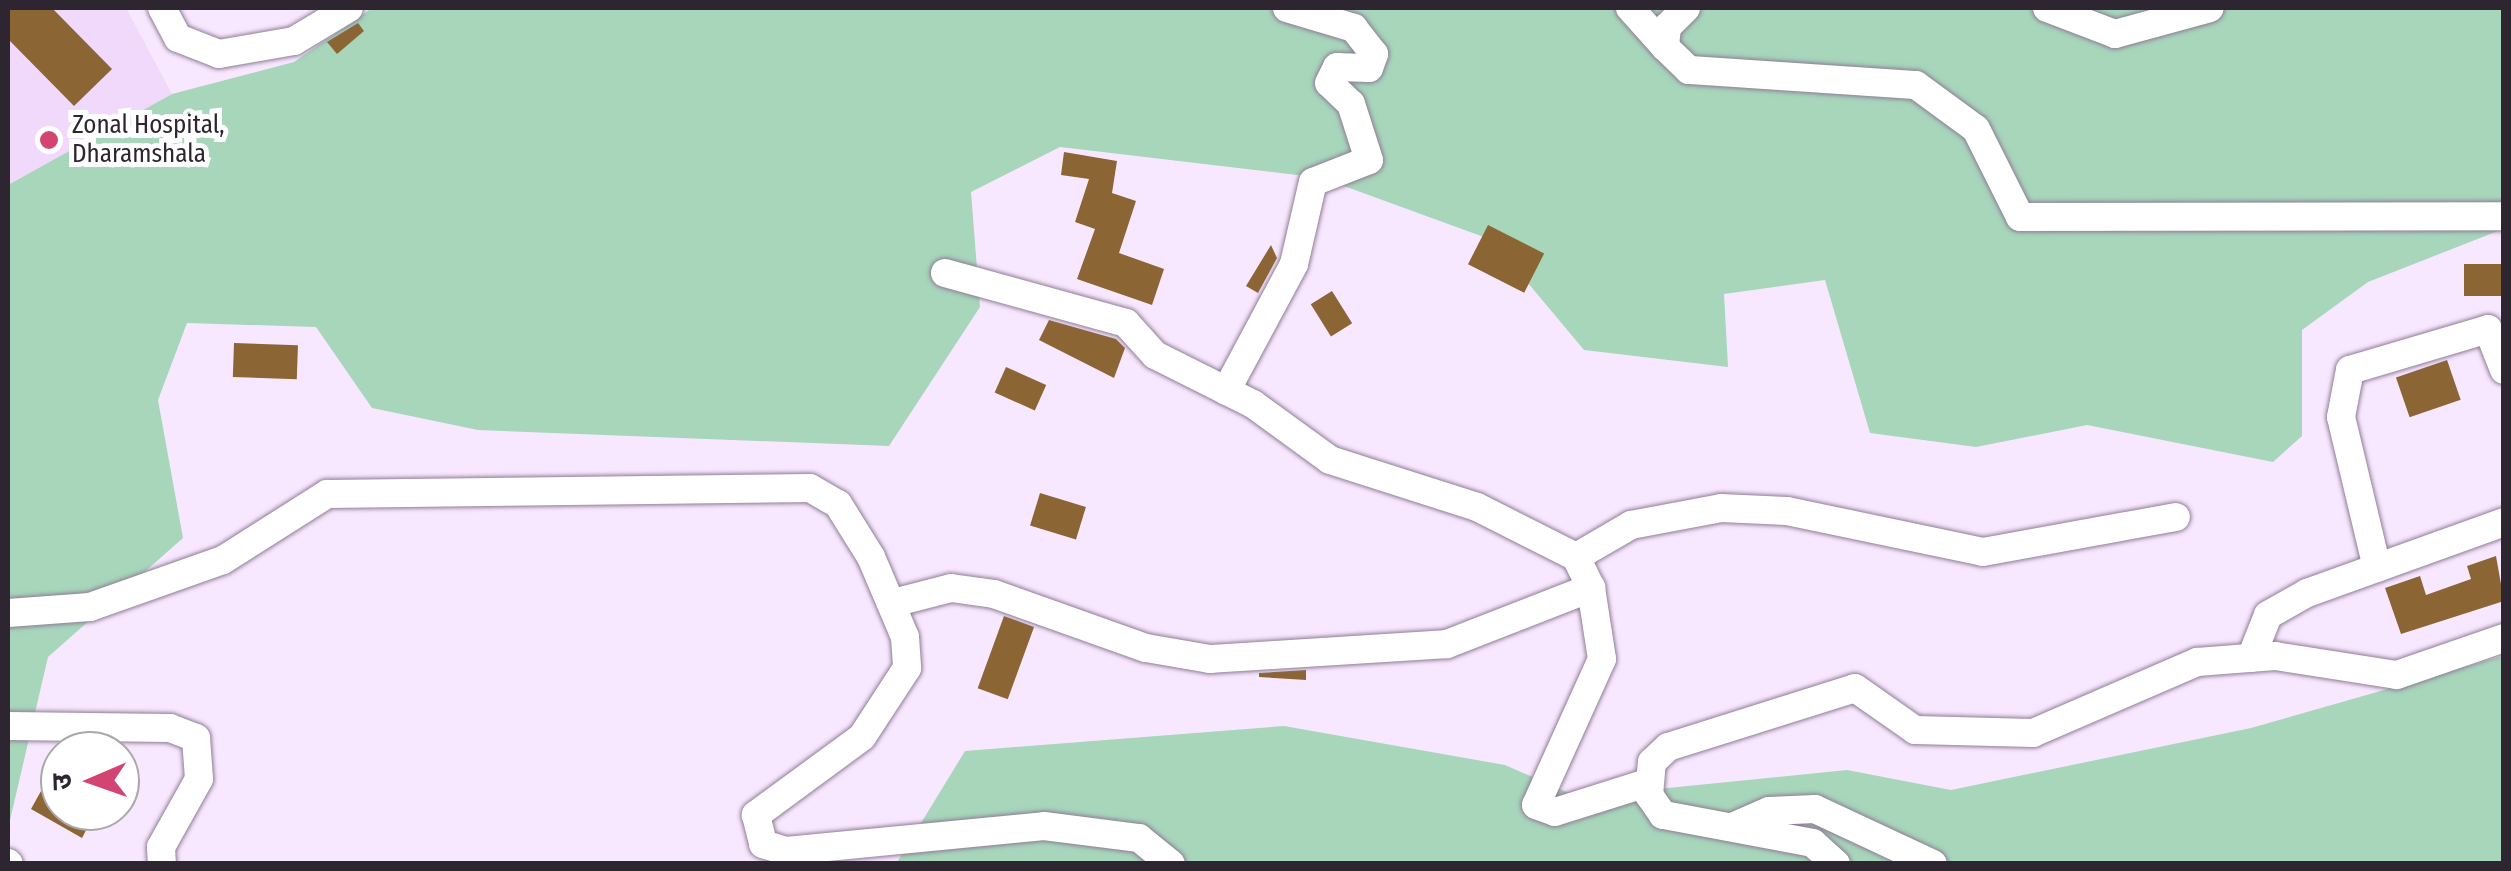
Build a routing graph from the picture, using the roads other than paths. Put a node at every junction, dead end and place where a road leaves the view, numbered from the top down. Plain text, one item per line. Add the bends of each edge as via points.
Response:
1 (162, 8) edge
2 (348, 8) edge
3 (1288, 8) edge
4 (1630, 8) edge
5 (1686, 8) edge
6 (2047, 8) edge
7 (2210, 8) edge
8 (1665, 47) junction
9 (2504, 216) edge
10 (944, 273) dead end
11 (2504, 370) edge
12 (1226, 391) junction
13 (2176, 517) dead end
14 (2504, 522) edge
15 (1576, 557) junction
16 (2376, 568) junction
17 (1591, 588) junction
18 (893, 602) junction
19 (8, 613) edge
20 (2504, 638) edge
21 (2252, 658) junction
22 (8, 726) edge
23 (1647, 783) junction
24 (1732, 827) junction
25 (806, 850) junction
26 (162, 864) edge
27 (848, 864) edge
28 (1171, 864) edge
29 (1836, 864) edge
30 (1933, 864) edge

1 - 2 street via 178,38 218,54 294,42
3 - 12 street via 1354,28 1374,54 1369,68 1336,67 1329,83 1351,104 1369,160 1313,182 1294,264
4 - 8 street
5 - 8 street via 1666,27
6 - 7 street via 2115,34
8 - 9 street via 1689,70 1916,85 1976,129 2020,217
10 - 12 street via 1126,323 1155,355
11 - 16 street via 2488,329 2350,370 2341,418
12 - 15 street via 1330,460 1477,507
13 - 15 street via 1983,552 1787,511 1721,508 1631,525
14 - 16 street
15 - 17 street
16 - 21 street via 2268,615
17 - 18 street via 1447,644 1210,659 1146,648 994,594 952,588
17 - 23 street via 1602,659 1536,804 1556,812
18 - 19 street via 838,504 784,486 328,494 222,560 90,606
18 - 25 street via 907,659 894,700 834,762 756,815 762,844
20 - 21 street via 2398,675
21 - 23 street via 2196,662 2033,734 1915,730 1856,688 1668,747
22 - 26 street via 170,728 196,738 199,779 161,847
23 - 24 street via 1654,806 1675,821
24 - 29 street via 1813,843
24 - 30 street via 1769,811 1814,809
25 - 27 street
25 - 28 street via 1044,826 1139,838

